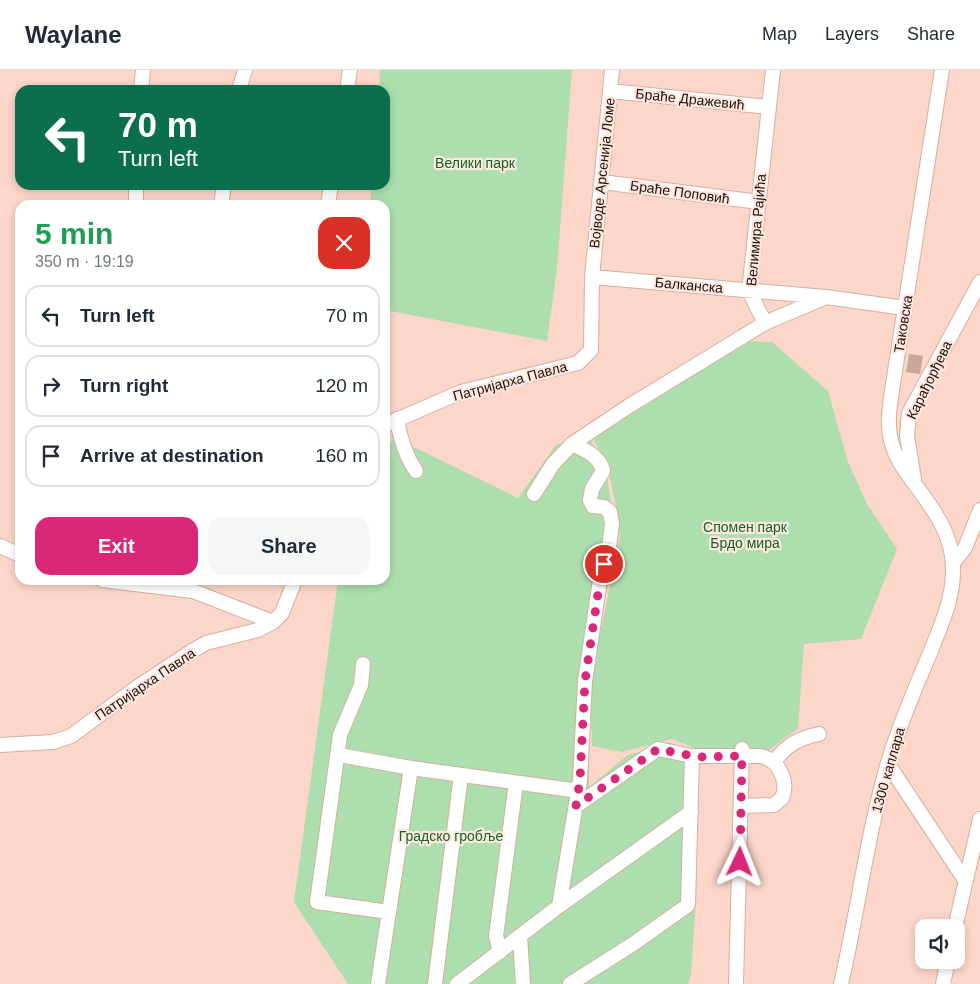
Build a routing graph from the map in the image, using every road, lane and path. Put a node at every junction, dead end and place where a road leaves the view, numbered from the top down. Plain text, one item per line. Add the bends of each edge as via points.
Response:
1 (142, 70) edge
2 (245, 70) edge
3 (350, 70) edge
4 (612, 70) edge
5 (772, 70) edge
6 (942, 70) edge
7 (141, 85) edge
8 (240, 85) edge
9 (348, 85) edge
10 (610, 91) junction
11 (769, 107) junction
12 (602, 182) junction
13 (759, 202) junction
14 (592, 277) junction
15 (980, 282) edge
16 (749, 291) junction
17 (826, 297) junction
18 (905, 308) junction
19 (765, 323) junction
20 (391, 422) edge
21 (577, 440) junction
22 (416, 472) dead end
23 (916, 484) junction
24 (534, 494) dead end
25 (980, 510) edge
26 (0, 546) edge
27 (15, 553) edge
28 (954, 563) junction
29 (179, 585) edge
30 (293, 585) edge
31 (194, 586) edge
32 (273, 622) junction
33 (363, 664) dead end
34 (819, 734) dead end
35 (0, 745) edge
36 (742, 752) junction
37 (338, 755) junction
38 (692, 756) junction
39 (774, 762) junction
40 (888, 764) junction
41 (411, 768) junction
42 (461, 775) junction
43 (516, 783) junction
44 (578, 791) junction
45 (576, 806) junction
46 (742, 806) junction
47 (691, 812) junction
48 (980, 819) edge
49 (965, 880) junction
50 (559, 906) junction
51 (389, 912) junction
52 (957, 919) edge
53 (520, 936) junction
54 (500, 952) junction
55 (946, 969) edge
56 (378, 984) edge
57 (435, 984) edge
58 (457, 984) edge
59 (523, 984) edge
60 (570, 984) edge
61 (736, 984) edge
62 (841, 984) edge
63 (943, 984) edge

1 - 7 street
2 - 8 street
3 - 9 street
4 - 10 street, Војводе Арсенија Ломе
5 - 11 street, Велимира Рајића
6 - 18 street, Таковска
10 - 11 street, Браће Дражевић
10 - 12 street, Војводе Арсенија Ломе
11 - 13 street, Велимира Рајића
12 - 13 street, Браће Поповић
12 - 14 street, Војводе Арсенија Ломе
13 - 16 street, Велимира Рајића
14 - 16 street, Балканска
14 - 20 street, Патријарха Павла via 591,350 578,363 461,392
15 - 23 street, Карађорђева via 908,419 908,445
16 - 17 street, Балканска
16 - 19 street, Велимира Рајића
17 - 18 street, Балканска
17 - 19 street
18 - 23 street, Таковска via 889,431 896,456
19 - 21 street
20 - 22 street
21 - 24 street via 553,464
21 - 44 street via 600,462 603,471 592,489 590,500 593,506 610,512 612,524 585,681
23 - 28 street, Таковска via 947,532
25 - 28 street via 965,548
26 - 27 street
28 - 40 street, 1300 каплара via 946,612
29 - 31 street
30 - 32 street via 282,613
31 - 32 street
32 - 35 street, Патријарха Павла via 258,630 206,643 192,650 71,736 53,742
33 - 37 street via 361,685 340,735
34 - 39 street via 792,742
36 - 38 street
36 - 39 street via 770,758
36 - 46 street
37 - 41 street
37 - 51 street via 317,902
38 - 45 street via 658,749
38 - 47 street
39 - 46 street via 784,782 782,798 774,804
40 - 49 street
40 - 62 street, 1300 каплара
41 - 42 street
41 - 51 street
42 - 43 street
42 - 57 street
43 - 44 street
43 - 54 street via 496,936
44 - 45 street
45 - 50 street
46 - 61 street
47 - 50 street
47 - 60 street via 688,905
48 - 49 street
49 - 52 street
50 - 53 street
51 - 56 street
53 - 54 street
53 - 59 street
54 - 58 street
55 - 63 street

